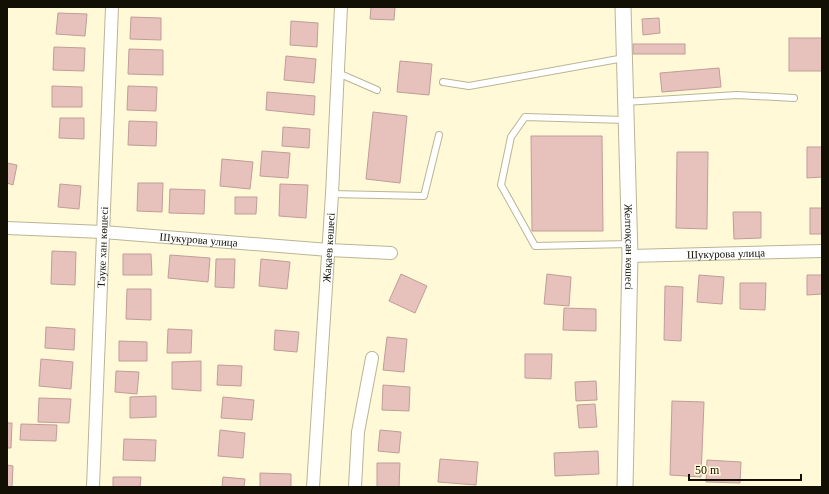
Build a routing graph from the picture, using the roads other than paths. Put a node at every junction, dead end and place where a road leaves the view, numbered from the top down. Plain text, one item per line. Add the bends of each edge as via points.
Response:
1 (112, 7) edge
2 (341, 7) edge
3 (623, 7) edge
4 (624, 58) junction
5 (338, 73) junction
6 (443, 82) dead end
7 (377, 90) dead end
8 (794, 98) dead end
9 (625, 102) junction
10 (626, 120) junction
11 (439, 135) dead end
12 (332, 194) junction
13 (7, 228) edge
14 (103, 232) junction
15 (329, 250) junction
16 (630, 250) junction
17 (822, 251) edge
18 (391, 253) dead end
19 (372, 358) dead end
20 (93, 487) edge
21 (313, 487) edge
22 (355, 487) edge
23 (625, 487) edge

1 - 14 street, Тәуке хан көшесі
2 - 5 street, Жақаев көшесі
3 - 4 street, Желтоқсан көшесі
4 - 6 lane via 469,86
4 - 9 street, Желтоқсан көшесі
5 - 7 lane
5 - 12 street, Жақаев көшесі
8 - 9 lane via 737,95
9 - 10 street, Желтоқсан көшесі
10 - 16 street, Желтоқсан көшесі
10 - 16 lane via 525,117 511,137 501,185 536,246
11 - 12 lane via 424,196
12 - 15 street, Жақаев көшесі
13 - 14 street, Шукурова улица
14 - 15 street, Шукурова улица
14 - 20 street, Тәуке хан көшесі
15 - 18 street, Шукурова улица
15 - 21 street, Жақаев көшесі
16 - 17 street, Шукурова улица
16 - 23 street, Желтоқсан көшесі
19 - 22 street via 358,432

